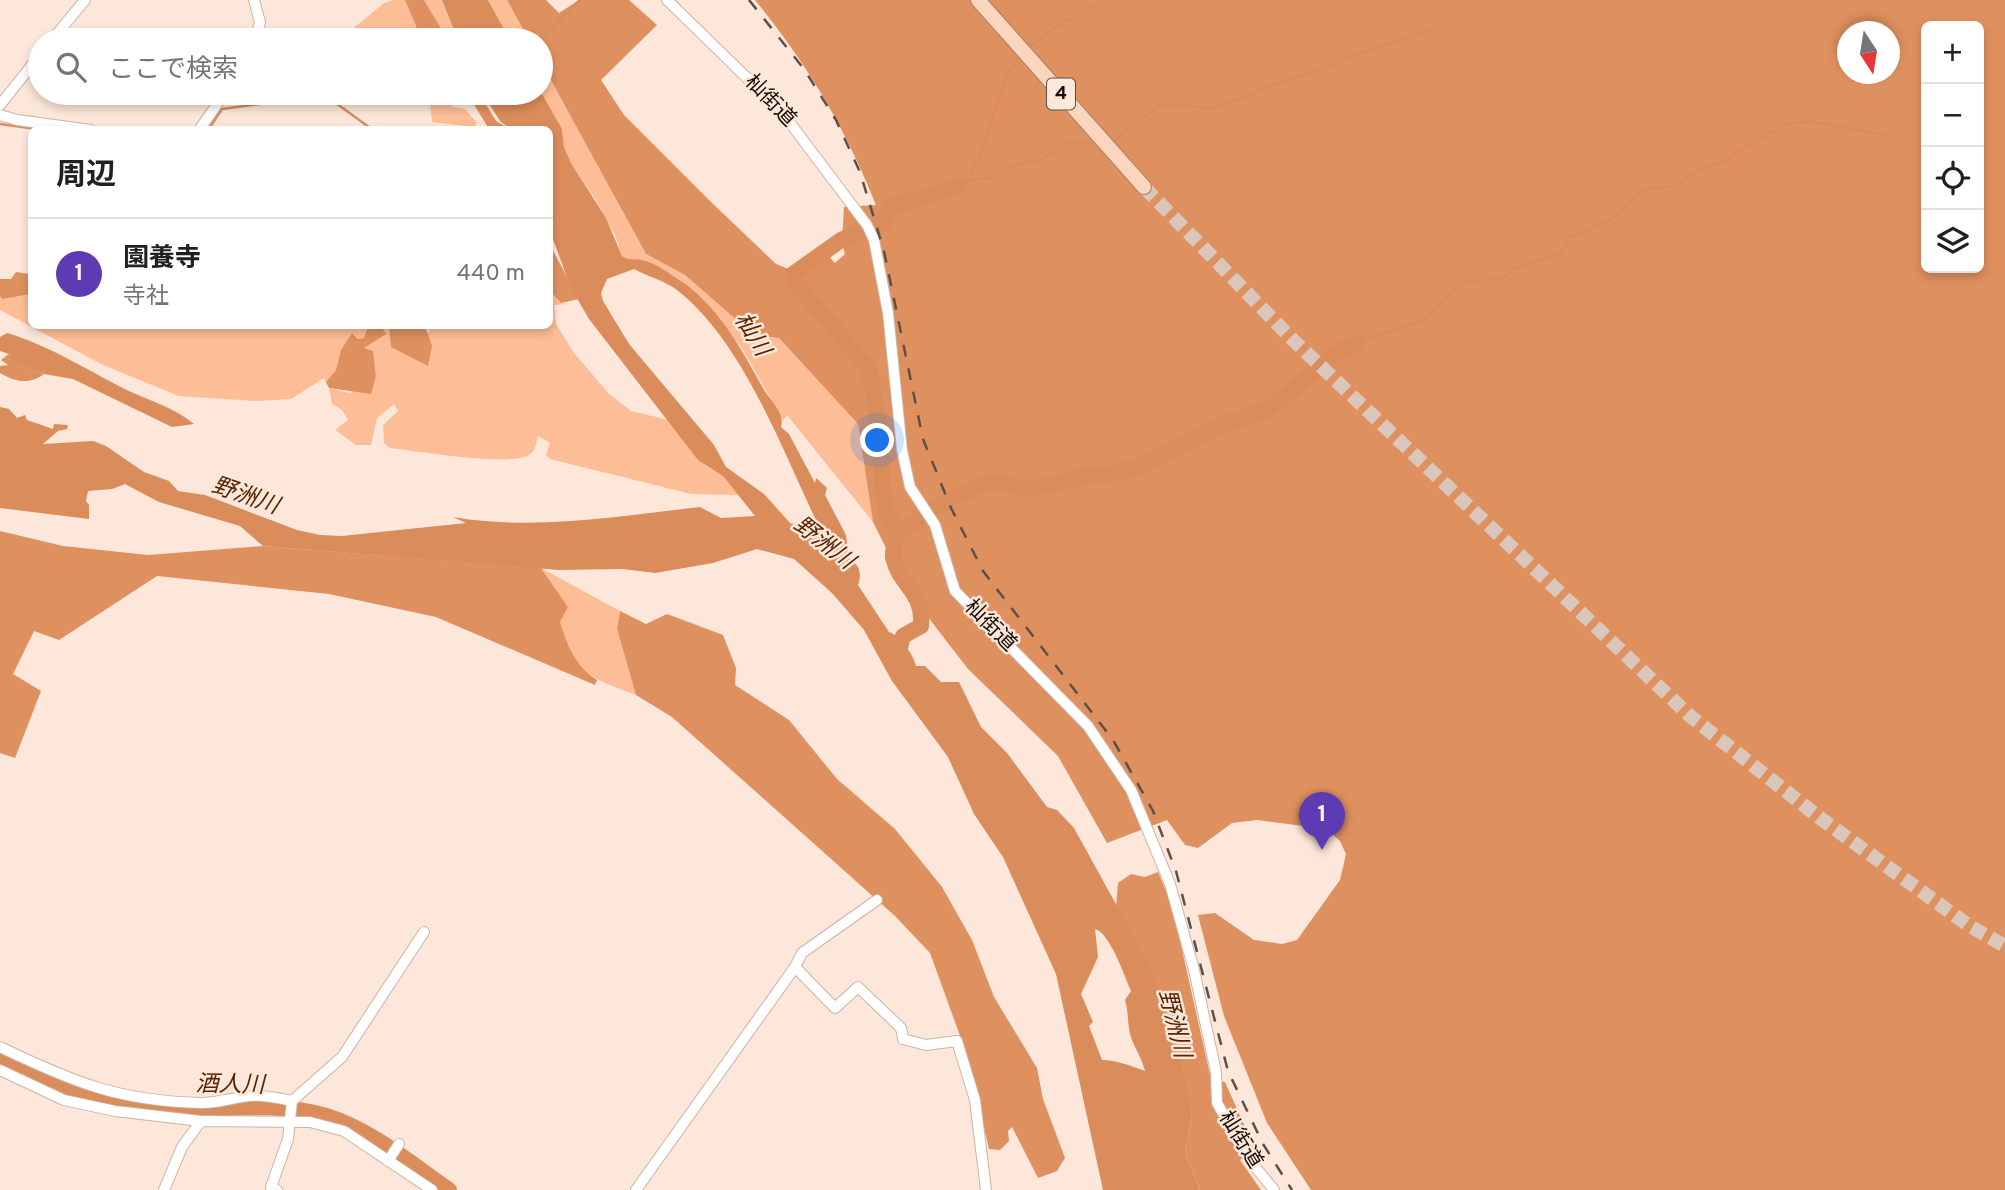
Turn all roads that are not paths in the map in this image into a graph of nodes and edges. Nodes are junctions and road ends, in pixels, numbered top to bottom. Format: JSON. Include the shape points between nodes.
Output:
{"nodes":[{"id":1,"x":85,"y":0,"type":"edge"},
{"id":2,"x":254,"y":0,"type":"edge"},
{"id":3,"x":667,"y":0,"type":"edge"},
{"id":4,"x":978,"y":0,"type":"edge"},
{"id":5,"x":62,"y":28,"type":"edge"},
{"id":6,"x":258,"y":28,"type":"edge"},
{"id":7,"x":28,"y":70,"type":"edge"},
{"id":8,"x":0,"y":105,"type":"edge"},
{"id":9,"x":217,"y":105,"type":"edge"},
{"id":10,"x":0,"y":115,"type":"edge"},
{"id":11,"x":59,"y":126,"type":"edge"},
{"id":12,"x":202,"y":126,"type":"edge"},
{"id":13,"x":1144,"y":187,"type":"tunnel mouth"},
{"id":14,"x":877,"y":900,"type":"dead end"},
{"id":15,"x":424,"y":932,"type":"dead end"},
{"id":16,"x":795,"y":967,"type":"junction"},
{"id":17,"x":0,"y":1046,"type":"edge"},
{"id":18,"x":0,"y":1070,"type":"edge"},
{"id":19,"x":71,"y":1081,"type":"junction"},
{"id":20,"x":64,"y":1100,"type":"junction"},
{"id":21,"x":292,"y":1101,"type":"junction"},
{"id":22,"x":201,"y":1121,"type":"junction"},
{"id":23,"x":289,"y":1123,"type":"junction"},
{"id":24,"x":399,"y":1144,"type":"dead end"},
{"id":25,"x":388,"y":1161,"type":"junction"},
{"id":26,"x":273,"y":1189,"type":"edge"},
{"id":27,"x":164,"y":1190,"type":"edge"},
{"id":28,"x":432,"y":1190,"type":"edge"},
{"id":29,"x":636,"y":1190,"type":"edge"},
{"id":30,"x":986,"y":1190,"type":"edge"},
{"id":31,"x":1274,"y":1190,"type":"edge"}],
"edges":[{"from":1,"to":5,"type":"street"},
{"from":2,"to":6,"type":"street"},
{"from":3,"to":31,"type":"street","name":"杣街道","via":[[781,111],[867,225],[888,313],[910,487],[935,525],[954,591],[1088,726],[1131,790],[1170,884],[1216,1072],[1217,1103],[1252,1163]]},
{"from":4,"to":13,"type":"main road","number":"4"},
{"from":7,"to":8,"type":"street"},
{"from":9,"to":12,"type":"street"},
{"from":10,"to":11,"type":"street"},
{"from":14,"to":16,"type":"street","via":[[802,953]]},
{"from":15,"to":21,"type":"street","via":[[342,1058]]},
{"from":16,"to":29,"type":"street"},
{"from":16,"to":30,"type":"street","via":[[835,1008],[858,987],[901,1028],[903,1039],[926,1045],[957,1041],[975,1100]]},
{"from":17,"to":19,"type":"street"},
{"from":18,"to":20,"type":"street"},
{"from":19,"to":20,"type":"street"},
{"from":19,"to":21,"type":"street","via":[[159,1102],[219,1103],[249,1096]]},
{"from":20,"to":22,"type":"street"},
{"from":21,"to":23,"type":"street"},
{"from":22,"to":23,"type":"street"},
{"from":22,"to":27,"type":"street","via":[[182,1147]]},
{"from":23,"to":25,"type":"street","via":[[310,1122],[344,1131]]},
{"from":23,"to":26,"type":"street"},
{"from":24,"to":25,"type":"street"},
{"from":25,"to":28,"type":"street"}]}
